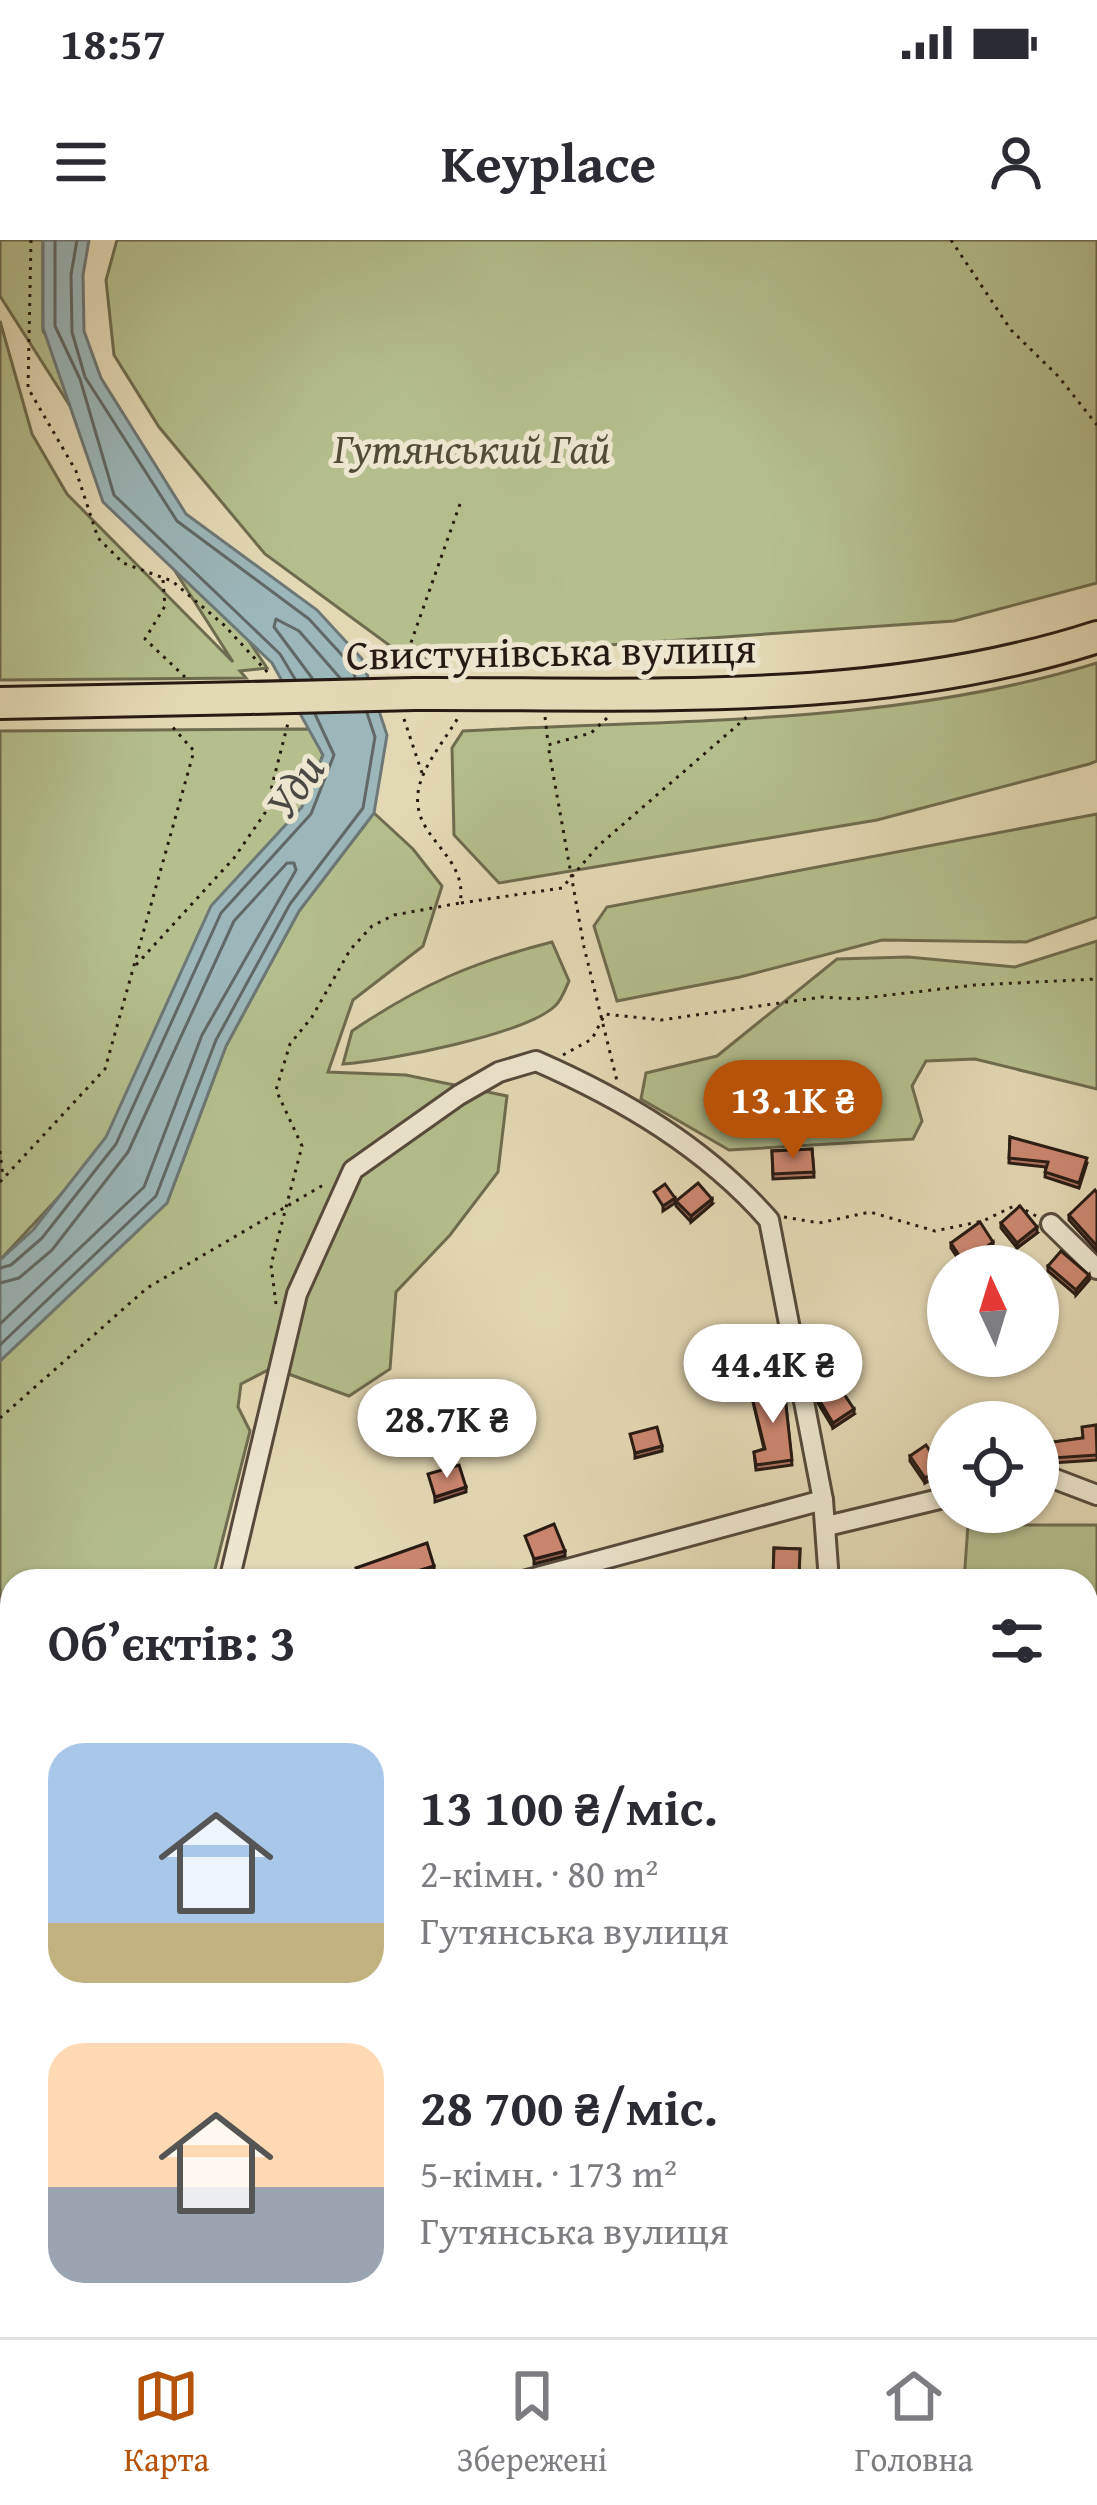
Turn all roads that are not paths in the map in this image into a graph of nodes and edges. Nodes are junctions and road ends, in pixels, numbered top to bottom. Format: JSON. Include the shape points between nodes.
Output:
{"nodes":[{"id":1,"x":1097,"y":638,"type":"edge"},
{"id":2,"x":0,"y":703,"type":"edge"},
{"id":3,"x":1051,"y":1224,"type":"road end"},
{"id":4,"x":1097,"y":1269,"type":"edge"},
{"id":5,"x":1059,"y":1481,"type":"edge"},
{"id":6,"x":1097,"y":1495,"type":"edge"},
{"id":7,"x":823,"y":1500,"type":"junction"},
{"id":8,"x":927,"y":1502,"type":"edge"},
{"id":9,"x":827,"y":1526,"type":"junction"},
{"id":10,"x":232,"y":1569,"type":"edge"},
{"id":11,"x":568,"y":1569,"type":"edge"},
{"id":12,"x":829,"y":1569,"type":"edge"}],
"edges":[{"from":1,"to":2,"type":"main road","name":"Свистунівська вулиця","bridge":true,"via":[[946,674],[787,690]]},
{"from":3,"to":4,"type":"street"},
{"from":5,"to":6,"type":"street"},
{"from":7,"to":9,"type":"street"},
{"from":7,"to":10,"type":"street","via":[[781,1261],[764,1214],[739,1185],[619,1097],[536,1061],[459,1095],[353,1169],[297,1294]]},
{"from":7,"to":11,"type":"street"},
{"from":8,"to":9,"type":"street"},
{"from":9,"to":12,"type":"street"}]}
